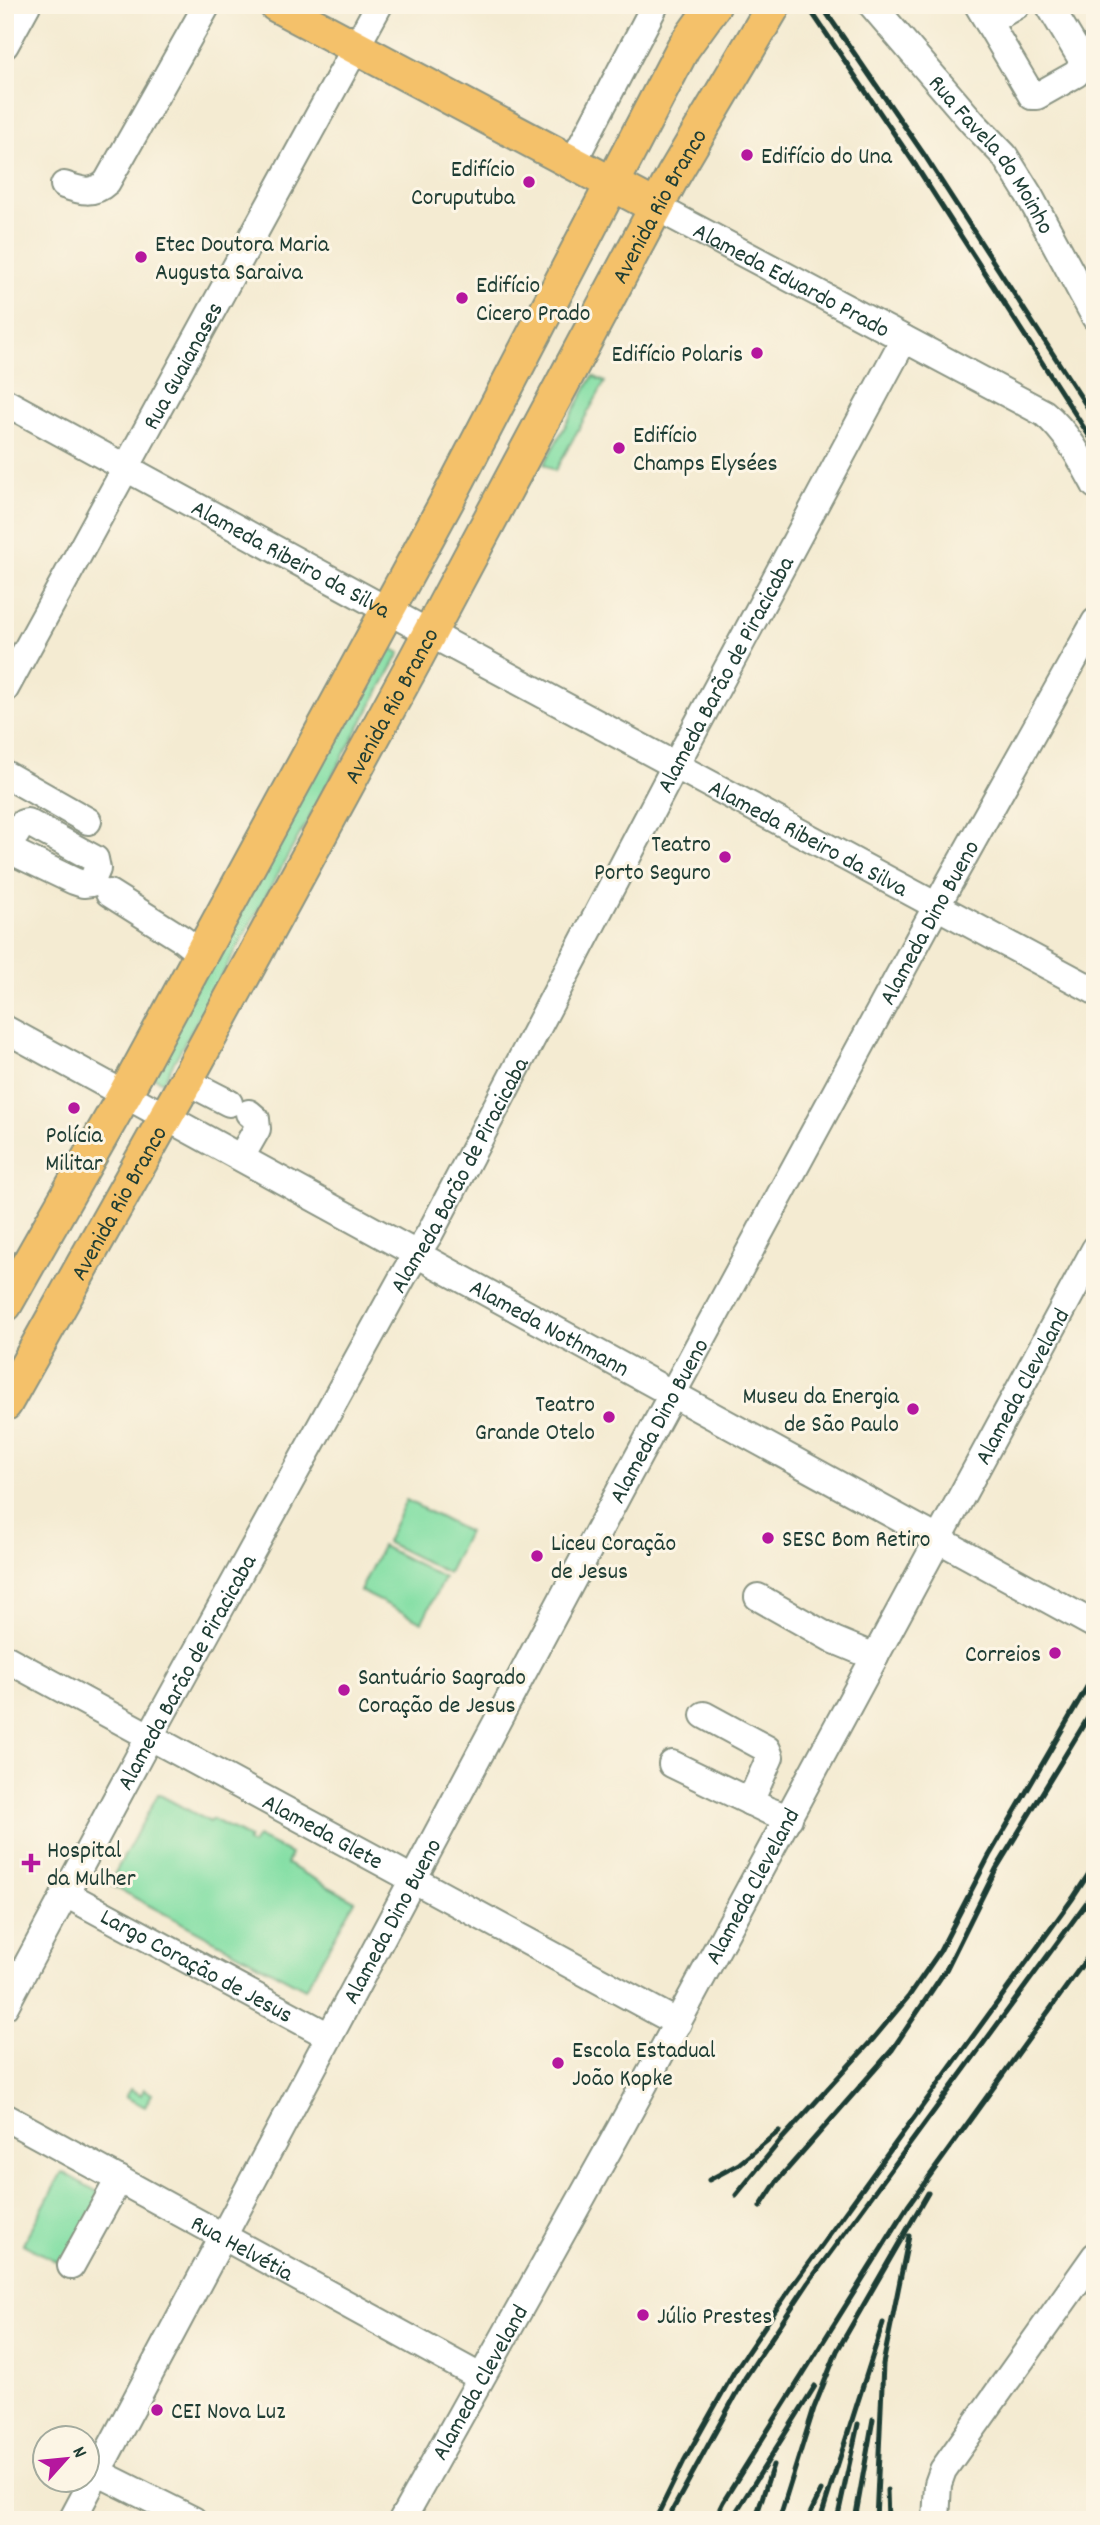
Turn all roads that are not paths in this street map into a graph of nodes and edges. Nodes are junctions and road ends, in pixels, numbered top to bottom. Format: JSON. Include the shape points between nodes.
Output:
{"nodes":[{"id":1,"x":27,"y":5,"type":"edge"},
{"id":2,"x":207,"y":5,"type":"edge"},
{"id":3,"x":276,"y":5,"type":"edge"},
{"id":4,"x":379,"y":5,"type":"edge"},
{"id":5,"x":655,"y":5,"type":"edge"},
{"id":6,"x":714,"y":5,"type":"edge"},
{"id":7,"x":774,"y":5,"type":"edge"},
{"id":8,"x":872,"y":5,"type":"edge"},
{"id":9,"x":1017,"y":5,"type":"edge"},
{"id":10,"x":1049,"y":5,"type":"edge"},
{"id":11,"x":983,"y":14,"type":"edge"},
{"id":12,"x":5,"y":45,"type":"edge"},
{"id":13,"x":356,"y":48,"type":"junction"},
{"id":14,"x":573,"y":162,"type":"junction"},
{"id":15,"x":614,"y":183,"type":"junction"},
{"id":16,"x":64,"y":185,"type":"dead end"},
{"id":17,"x":656,"y":206,"type":"junction"},
{"id":18,"x":1095,"y":317,"type":"edge"},
{"id":19,"x":904,"y":339,"type":"junction"},
{"id":20,"x":5,"y":402,"type":"edge"},
{"id":21,"x":127,"y":467,"type":"junction"},
{"id":22,"x":1095,"y":485,"type":"edge"},
{"id":23,"x":387,"y":610,"type":"junction"},
{"id":24,"x":1095,"y":622,"type":"edge"},
{"id":25,"x":429,"y":633,"type":"junction"},
{"id":26,"x":5,"y":690,"type":"edge"},
{"id":27,"x":675,"y":766,"type":"junction"},
{"id":28,"x":5,"y":774,"type":"edge"},
{"id":29,"x":88,"y":821,"type":"dead end"},
{"id":30,"x":108,"y":893,"type":"dead end"},
{"id":31,"x":937,"y":906,"type":"junction"},
{"id":32,"x":201,"y":954,"type":"junction"},
{"id":33,"x":1095,"y":991,"type":"edge"},
{"id":34,"x":5,"y":1029,"type":"edge"},
{"id":35,"x":186,"y":1080,"type":"junction"},
{"id":36,"x":125,"y":1094,"type":"junction"},
{"id":37,"x":166,"y":1116,"type":"junction"},
{"id":38,"x":242,"y":1157,"type":"junction"},
{"id":39,"x":1095,"y":1249,"type":"edge"},
{"id":40,"x":416,"y":1254,"type":"junction"},
{"id":41,"x":5,"y":1305,"type":"edge"},
{"id":42,"x":672,"y":1395,"type":"junction"},
{"id":43,"x":5,"y":1404,"type":"edge"},
{"id":44,"x":939,"y":1539,"type":"junction"},
{"id":45,"x":758,"y":1597,"type":"dead end"},
{"id":46,"x":1095,"y":1625,"type":"edge"},
{"id":47,"x":875,"y":1657,"type":"junction"},
{"id":48,"x":5,"y":1658,"type":"edge"},
{"id":49,"x":704,"y":1715,"type":"dead end"},
{"id":50,"x":150,"y":1736,"type":"junction"},
{"id":51,"x":672,"y":1764,"type":"dead end"},
{"id":52,"x":750,"y":1802,"type":"junction"},
{"id":53,"x":789,"y":1818,"type":"junction"},
{"id":54,"x":413,"y":1879,"type":"junction"},
{"id":55,"x":66,"y":1894,"type":"junction"},
{"id":56,"x":5,"y":2006,"type":"edge"},
{"id":57,"x":678,"y":2023,"type":"junction"},
{"id":58,"x":329,"y":2036,"type":"junction"},
{"id":59,"x":5,"y":2117,"type":"edge"},
{"id":60,"x":120,"y":2179,"type":"junction"},
{"id":61,"x":222,"y":2236,"type":"junction"},
{"id":62,"x":1095,"y":2256,"type":"edge"},
{"id":63,"x":71,"y":2266,"type":"dead end"},
{"id":64,"x":480,"y":2377,"type":"junction"},
{"id":65,"x":102,"y":2463,"type":"edge"},
{"id":66,"x":102,"y":2474,"type":"edge"},
{"id":67,"x":86,"y":2494,"type":"edge"},
{"id":68,"x":72,"y":2520,"type":"edge"},
{"id":69,"x":193,"y":2520,"type":"edge"},
{"id":70,"x":402,"y":2520,"type":"edge"},
{"id":71,"x":936,"y":2520,"type":"edge"}],
"edges":[{"from":1,"to":12,"type":"street"},
{"from":2,"to":16,"type":"street","via":[[107,182],[94,191]]},
{"from":3,"to":13,"type":"main road","name":"Alameda Eduardo Prado"},
{"from":4,"to":13,"type":"street","name":"Rua Guaianases"},
{"from":5,"to":14,"type":"street"},
{"from":6,"to":15,"type":"main road","name":"Avenida Rio Branco","via":[[683,48]]},
{"from":7,"to":17,"type":"main road","name":"Avenida Rio Branco"},
{"from":8,"to":18,"type":"street","name":"Rua Favela do Moinho","via":[[1004,155]]},
{"from":9,"to":11,"type":"street"},
{"from":10,"to":11,"type":"street","via":[[1081,58],[1081,67],[1037,96],[1029,93]]},
{"from":13,"to":14,"type":"main road","name":"Alameda Eduardo Prado"},
{"from":13,"to":21,"type":"street","name":"Rua Guaianases"},
{"from":14,"to":15,"type":"main road","name":"Alameda Eduardo Prado"},
{"from":15,"to":17,"type":"main road","name":"Alameda Eduardo Prado"},
{"from":15,"to":23,"type":"main road","name":"Avenida Rio Branco"},
{"from":17,"to":19,"type":"street","name":"Alameda Eduardo Prado"},
{"from":17,"to":25,"type":"main road","name":"Avenida Rio Branco"},
{"from":19,"to":22,"type":"street","name":"Alameda Eduardo Prado","via":[[1044,413],[1076,451]]},
{"from":19,"to":27,"type":"street","name":"Alameda Barão de Piracicaba"},
{"from":20,"to":21,"type":"street","name":"Alameda Ribeiro da Silva"},
{"from":21,"to":23,"type":"street","name":"Alameda Ribeiro da Silva"},
{"from":21,"to":26,"type":"street","name":"Rua Guaianases"},
{"from":23,"to":25,"type":"street","name":"Alameda Ribeiro da Silva"},
{"from":23,"to":32,"type":"main road","name":"Avenida Rio Branco"},
{"from":24,"to":31,"type":"street","name":"Alameda Dino Bueno"},
{"from":25,"to":27,"type":"street","name":"Alameda Ribeiro da Silva"},
{"from":25,"to":35,"type":"main road","name":"Avenida Rio Branco"},
{"from":27,"to":31,"type":"street","name":"Alameda Ribeiro da Silva"},
{"from":27,"to":40,"type":"street","name":"Alameda Barão de Piracicaba"},
{"from":28,"to":29,"type":"street"},
{"from":30,"to":32,"type":"street"},
{"from":31,"to":33,"type":"street","name":"Alameda Ribeiro da Silva"},
{"from":31,"to":42,"type":"street","name":"Alameda Dino Bueno"},
{"from":32,"to":36,"type":"main road","name":"Avenida Rio Branco"},
{"from":34,"to":36,"type":"street","name":"Alameda Nothmann"},
{"from":35,"to":37,"type":"main road","name":"Avenida Rio Branco"},
{"from":35,"to":38,"type":"street","via":[[256,1119],[257,1129]]},
{"from":36,"to":37,"type":"street","name":"Alameda Nothmann"},
{"from":36,"to":41,"type":"main road","name":"Avenida Rio Branco"},
{"from":37,"to":38,"type":"street","name":"Alameda Nothmann"},
{"from":37,"to":43,"type":"main road","name":"Avenida Rio Branco"},
{"from":38,"to":40,"type":"street","name":"Alameda Nothmann"},
{"from":39,"to":44,"type":"street","name":"Alameda Cleveland"},
{"from":40,"to":42,"type":"street","name":"Alameda Nothmann"},
{"from":40,"to":50,"type":"street","name":"Alameda Barão de Piracicaba"},
{"from":42,"to":44,"type":"street","name":"Alameda Nothmann"},
{"from":42,"to":54,"type":"street","name":"Alameda Dino Bueno"},
{"from":44,"to":46,"type":"street","name":"Alameda Nothmann"},
{"from":44,"to":47,"type":"street","name":"Alameda Cleveland"},
{"from":45,"to":47,"type":"street","via":[[834,1640]]},
{"from":47,"to":53,"type":"street","name":"Alameda Cleveland"},
{"from":48,"to":50,"type":"street","name":"Alameda Glete"},
{"from":49,"to":52,"type":"street","via":[[767,1749],[770,1757]]},
{"from":50,"to":54,"type":"street","name":"Alameda Glete"},
{"from":50,"to":55,"type":"street","name":"Alameda Barão de Piracicaba"},
{"from":51,"to":52,"type":"street"},
{"from":52,"to":53,"type":"street"},
{"from":53,"to":57,"type":"street","name":"Alameda Cleveland"},
{"from":54,"to":57,"type":"street","name":"Alameda Glete"},
{"from":54,"to":58,"type":"street","name":"Alameda Dino Bueno"},
{"from":55,"to":56,"type":"street","name":"Alameda Barão de Piracicaba"},
{"from":55,"to":58,"type":"street","name":"Largo Coração de Jesus"},
{"from":57,"to":64,"type":"street","name":"Alameda Cleveland"},
{"from":58,"to":61,"type":"street","name":"Alameda Dino Bueno"},
{"from":59,"to":60,"type":"street","name":"Rua Helvétia"},
{"from":60,"to":61,"type":"street","name":"Rua Helvétia"},
{"from":60,"to":63,"type":"street"},
{"from":61,"to":64,"type":"street","name":"Rua Helvétia"},
{"from":61,"to":65,"type":"street","name":"Alameda Dino Bueno"},
{"from":62,"to":71,"type":"street","via":[[943,2470]]},
{"from":64,"to":70,"type":"street","name":"Alameda Cleveland"},
{"from":66,"to":69,"type":"street"},
{"from":67,"to":68,"type":"street","name":"Alameda Dino Bueno"}]}
